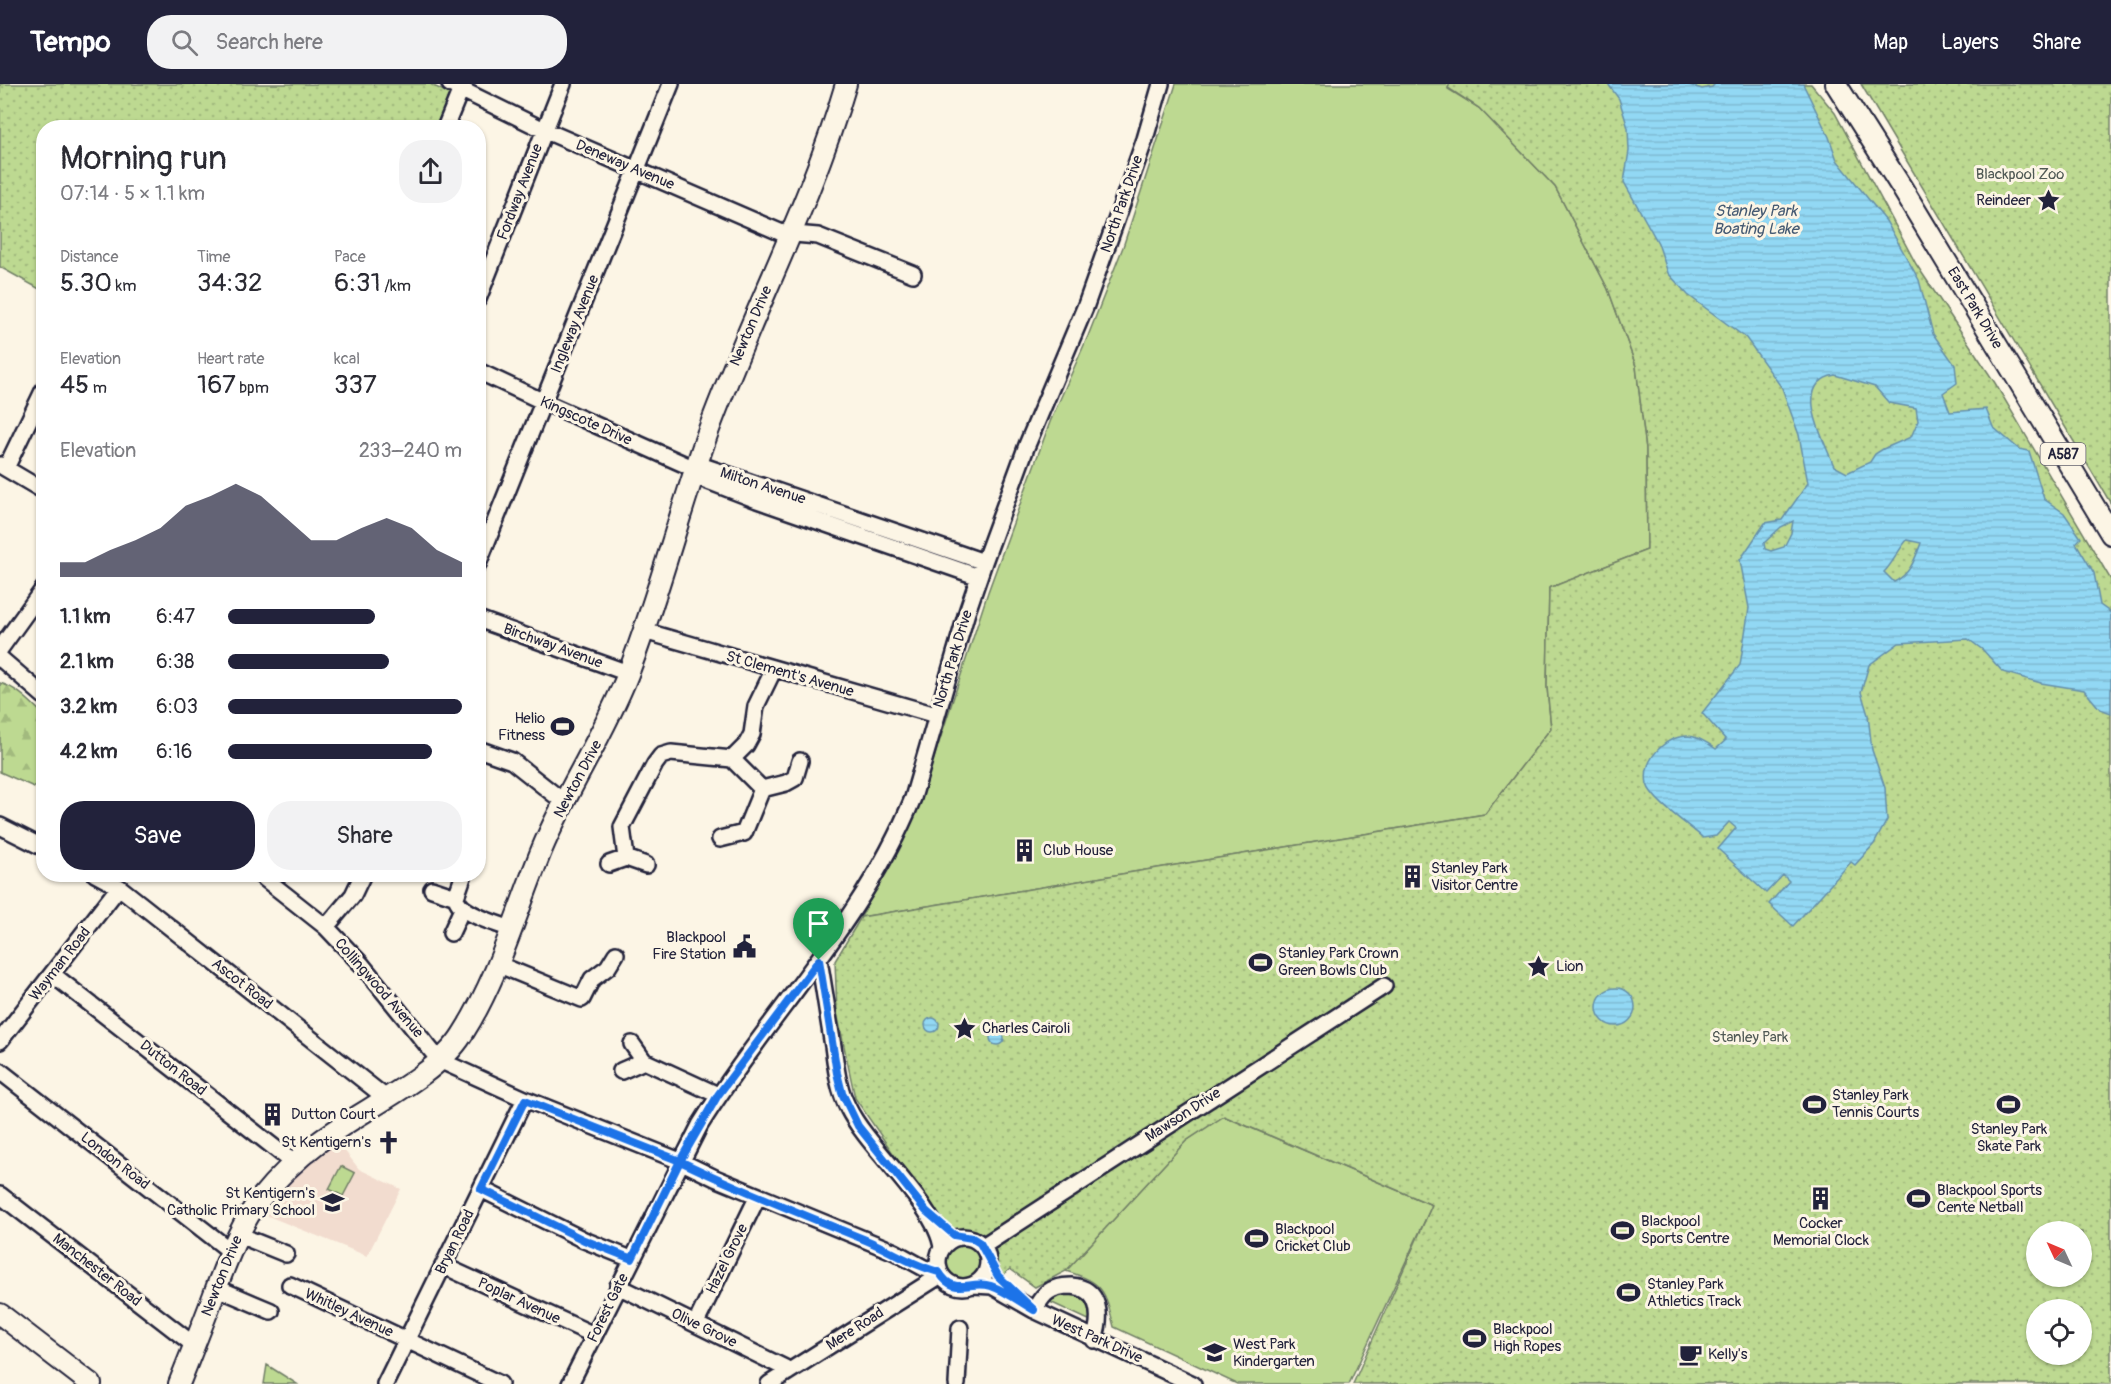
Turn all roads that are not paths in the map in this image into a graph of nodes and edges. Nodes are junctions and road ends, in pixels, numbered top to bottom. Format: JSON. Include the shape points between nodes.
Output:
{"nodes":[{"id":1,"x":563,"y":84,"type":"edge"},
{"id":2,"x":671,"y":84,"type":"edge"},
{"id":3,"x":846,"y":84,"type":"edge"},
{"id":4,"x":1161,"y":84,"type":"edge"},
{"id":5,"x":458,"y":86,"type":"edge"},
{"id":6,"x":1838,"y":86,"type":"edge"},
{"id":7,"x":447,"y":120,"type":"edge"},
{"id":8,"x":544,"y":130,"type":"junction"},
{"id":9,"x":638,"y":170,"type":"junction"},
{"id":10,"x":791,"y":234,"type":"junction"},
{"id":11,"x":913,"y":274,"type":"dead end"},
{"id":12,"x":486,"y":279,"type":"edge"},
{"id":13,"x":486,"y":375,"type":"edge"},
{"id":14,"x":544,"y":402,"type":"junction"},
{"id":15,"x":36,"y":403,"type":"edge"},
{"id":16,"x":3,"y":466,"type":"edge"},
{"id":17,"x":695,"y":469,"type":"junction"},
{"id":18,"x":36,"y":486,"type":"edge"},
{"id":19,"x":2111,"y":534,"type":"edge"},
{"id":20,"x":486,"y":544,"type":"edge"},
{"id":21,"x":984,"y":562,"type":"junction"},
{"id":22,"x":979,"y":577,"type":"junction"},
{"id":23,"x":36,"y":599,"type":"edge"},
{"id":24,"x":486,"y":622,"type":"edge"},
{"id":25,"x":644,"y":631,"type":"junction"},
{"id":26,"x":0,"y":650,"type":"edge"},
{"id":27,"x":0,"y":658,"type":"edge"},
{"id":28,"x":774,"y":669,"type":"junction"},
{"id":29,"x":628,"y":673,"type":"junction"},
{"id":30,"x":36,"y":689,"type":"edge"},
{"id":31,"x":936,"y":715,"type":"junction"},
{"id":32,"x":486,"y":752,"type":"edge"},
{"id":33,"x":732,"y":759,"type":"junction"},
{"id":34,"x":800,"y":761,"type":"dead end"},
{"id":35,"x":762,"y":789,"type":"junction"},
{"id":36,"x":565,"y":802,"type":"junction"},
{"id":37,"x":0,"y":826,"type":"edge"},
{"id":38,"x":720,"y":839,"type":"dead end"},
{"id":39,"x":36,"y":844,"type":"edge"},
{"id":40,"x":626,"y":858,"type":"junction"},
{"id":41,"x":609,"y":864,"type":"dead end"},
{"id":42,"x":646,"y":865,"type":"dead end"},
{"id":43,"x":110,"y":882,"type":"edge"},
{"id":44,"x":270,"y":882,"type":"edge"},
{"id":45,"x":359,"y":882,"type":"edge"},
{"id":46,"x":463,"y":882,"type":"edge"},
{"id":47,"x":120,"y":887,"type":"junction"},
{"id":48,"x":432,"y":889,"type":"dead end"},
{"id":49,"x":459,"y":903,"type":"junction"},
{"id":50,"x":326,"y":927,"type":"junction"},
{"id":51,"x":511,"y":929,"type":"junction"},
{"id":52,"x":451,"y":933,"type":"dead end"},
{"id":53,"x":616,"y":954,"type":"dead end"},
{"id":54,"x":819,"y":960,"type":"junction"},
{"id":55,"x":497,"y":964,"type":"junction"},
{"id":56,"x":52,"y":974,"type":"junction"},
{"id":57,"x":1384,"y":986,"type":"dead end"},
{"id":58,"x":0,"y":1041,"type":"edge"},
{"id":59,"x":632,"y":1044,"type":"dead end"},
{"id":60,"x":439,"y":1060,"type":"junction"},
{"id":61,"x":644,"y":1061,"type":"junction"},
{"id":62,"x":0,"y":1071,"type":"edge"},
{"id":63,"x":621,"y":1071,"type":"dead end"},
{"id":64,"x":718,"y":1095,"type":"junction"},
{"id":65,"x":386,"y":1098,"type":"junction"},
{"id":66,"x":525,"y":1100,"type":"junction"},
{"id":67,"x":680,"y":1161,"type":"junction"},
{"id":68,"x":294,"y":1163,"type":"junction"},
{"id":69,"x":481,"y":1189,"type":"junction"},
{"id":70,"x":0,"y":1195,"type":"edge"},
{"id":71,"x":758,"y":1196,"type":"junction"},
{"id":72,"x":926,"y":1211,"type":"junction"},
{"id":73,"x":958,"y":1237,"type":"junction"},
{"id":74,"x":235,"y":1241,"type":"junction"},
{"id":75,"x":940,"y":1250,"type":"junction"},
{"id":76,"x":895,"y":1252,"type":"junction"},
{"id":77,"x":986,"y":1253,"type":"junction"},
{"id":78,"x":286,"y":1254,"type":"dead end"},
{"id":79,"x":632,"y":1259,"type":"junction"},
{"id":80,"x":444,"y":1266,"type":"junction"},
{"id":81,"x":940,"y":1273,"type":"junction"},
{"id":82,"x":290,"y":1285,"type":"dead end"},
{"id":83,"x":973,"y":1285,"type":"junction"},
{"id":84,"x":618,"y":1287,"type":"junction"},
{"id":85,"x":217,"y":1288,"type":"junction"},
{"id":86,"x":1034,"y":1310,"type":"junction"},
{"id":87,"x":271,"y":1311,"type":"dead end"},
{"id":88,"x":0,"y":1314,"type":"edge"},
{"id":89,"x":696,"y":1323,"type":"junction"},
{"id":90,"x":960,"y":1328,"type":"dead end"},
{"id":91,"x":594,"y":1335,"type":"junction"},
{"id":92,"x":1094,"y":1340,"type":"junction"},
{"id":93,"x":408,"y":1341,"type":"junction"},
{"id":94,"x":194,"y":1345,"type":"junction"},
{"id":95,"x":788,"y":1372,"type":"junction"},
{"id":96,"x":91,"y":1384,"type":"edge"},
{"id":97,"x":179,"y":1384,"type":"edge"},
{"id":98,"x":385,"y":1384,"type":"edge"},
{"id":99,"x":500,"y":1384,"type":"edge"},
{"id":100,"x":570,"y":1384,"type":"edge"},
{"id":101,"x":769,"y":1384,"type":"edge"},
{"id":102,"x":957,"y":1384,"type":"edge"},
{"id":103,"x":1193,"y":1384,"type":"edge"}],
"edges":[{"from":1,"to":8,"type":"street","name":"Fordway Avenue"},
{"from":2,"to":9,"type":"street","name":"Ingleway Avenue"},
{"from":3,"to":10,"type":"main road","name":"Newton Drive","via":[[828,146]]},
{"from":4,"to":21,"type":"street","name":"North Park Drive","via":[[1086,305]]},
{"from":5,"to":7,"type":"street"},
{"from":5,"to":8,"type":"street","name":"Deneway Avenue"},
{"from":6,"to":19,"type":"main road","name":"East Park Drive","number":"A587"},
{"from":8,"to":9,"type":"street","name":"Deneway Avenue"},
{"from":8,"to":12,"type":"street","name":"Fordway Avenue"},
{"from":9,"to":10,"type":"street","name":"Deneway Avenue"},
{"from":9,"to":14,"type":"street","name":"Ingleway Avenue"},
{"from":10,"to":11,"type":"street","name":"Deneway Avenue","via":[[818,236]]},
{"from":10,"to":17,"type":"main road","name":"Newton Drive","via":[[726,385]]},
{"from":13,"to":14,"type":"street","name":"Kingscote Drive"},
{"from":14,"to":17,"type":"street","name":"Kingscote Drive"},
{"from":14,"to":20,"type":"street","name":"Ingleway Avenue"},
{"from":15,"to":16,"type":"street"},
{"from":16,"to":18,"type":"street"},
{"from":17,"to":21,"type":"street","name":"Milton Avenue","via":[[703,466]]},
{"from":17,"to":22,"type":"street","name":"Milton Avenue","via":[[700,478],[757,500]]},
{"from":17,"to":25,"type":"main road","name":"Newton Drive"},
{"from":21,"to":22,"type":"street","name":"North Park Drive"},
{"from":22,"to":31,"type":"street","name":"North Park Drive"},
{"from":23,"to":26,"type":"street"},
{"from":24,"to":29,"type":"street","name":"Birchway Avenue"},
{"from":25,"to":28,"type":"street","name":"St Clement's Avenue"},
{"from":25,"to":29,"type":"main road","name":"Newton Drive"},
{"from":27,"to":30,"type":"street"},
{"from":28,"to":31,"type":"street","name":"St Clement's Avenue"},
{"from":28,"to":33,"type":"street","via":[[756,706],[752,734]]},
{"from":29,"to":36,"type":"main road","name":"Newton Drive","via":[[611,715]]},
{"from":31,"to":54,"type":"street","name":"North Park Drive","via":[[901,827]]},
{"from":32,"to":36,"type":"street","via":[[512,761]]},
{"from":33,"to":35,"type":"street"},
{"from":33,"to":40,"type":"street","via":[[681,752],[661,756],[622,827]]},
{"from":34,"to":35,"type":"street","via":[[795,778]]},
{"from":35,"to":38,"type":"street","via":[[749,835]]},
{"from":36,"to":51,"type":"main road","name":"Newton Drive"},
{"from":37,"to":39,"type":"street"},
{"from":40,"to":41,"type":"street"},
{"from":40,"to":42,"type":"street"},
{"from":43,"to":47,"type":"street","name":"Ascot Road"},
{"from":44,"to":50,"type":"street","name":"Collingwood Avenue"},
{"from":45,"to":50,"type":"street"},
{"from":46,"to":49,"type":"street"},
{"from":47,"to":56,"type":"street","name":"Wayman Road"},
{"from":47,"to":65,"type":"street","name":"Ascot Road"},
{"from":48,"to":49,"type":"street"},
{"from":49,"to":51,"type":"street"},
{"from":49,"to":52,"type":"street"},
{"from":50,"to":60,"type":"street","name":"Collingwood Avenue","via":[[363,965]]},
{"from":51,"to":55,"type":"main road","name":"Newton Drive"},
{"from":53,"to":55,"type":"street","via":[[608,968],[592,979],[582,999]]},
{"from":54,"to":64,"type":"street","name":"Forest Gate"},
{"from":54,"to":72,"type":"street","via":[[844,1100],[858,1126]]},
{"from":55,"to":60,"type":"main road","name":"Newton Drive","via":[[460,1039]]},
{"from":56,"to":58,"type":"street","name":"Wayman Road"},
{"from":56,"to":68,"type":"street","name":"Dutton Road"},
{"from":57,"to":77,"type":"street","name":"Mawson Drive"},
{"from":59,"to":61,"type":"street"},
{"from":60,"to":65,"type":"main road","name":"Newton Drive"},
{"from":60,"to":66,"type":"street"},
{"from":61,"to":63,"type":"street"},
{"from":61,"to":64,"type":"street"},
{"from":62,"to":74,"type":"street","name":"London Road","via":[[224,1246]]},
{"from":64,"to":67,"type":"street","name":"Forest Gate"},
{"from":65,"to":68,"type":"main road","name":"Newton Drive","via":[[321,1140]]},
{"from":66,"to":67,"type":"street"},
{"from":66,"to":69,"type":"street","name":"Bryan Road"},
{"from":67,"to":71,"type":"street"},
{"from":67,"to":79,"type":"street","name":"Forest Gate"},
{"from":68,"to":74,"type":"main road","name":"Newton Drive","via":[[259,1201]]},
{"from":69,"to":79,"type":"street"},
{"from":69,"to":80,"type":"street","name":"Bryan Road"},
{"from":70,"to":94,"type":"street","name":"Manchester Road"},
{"from":71,"to":76,"type":"street"},
{"from":71,"to":89,"type":"street","name":"Hazel Grove"},
{"from":72,"to":73,"type":"street"},
{"from":72,"to":75,"type":"street","via":[[939,1234]]},
{"from":73,"to":75,"type":"street"},
{"from":73,"to":77,"type":"street","via":[[972,1238]]},
{"from":74,"to":78,"type":"street","name":"London Road"},
{"from":74,"to":85,"type":"main road","name":"Newton Drive"},
{"from":75,"to":76,"type":"street","via":[[922,1257]]},
{"from":75,"to":81,"type":"street"},
{"from":76,"to":81,"type":"street"},
{"from":77,"to":83,"type":"street","via":[[984,1275]]},
{"from":77,"to":86,"type":"street","name":"West Park Drive","via":[[1001,1280]]},
{"from":79,"to":84,"type":"street","name":"Forest Gate"},
{"from":80,"to":91,"type":"street","name":"Poplar Avenue"},
{"from":80,"to":93,"type":"street","name":"Bryan Road"},
{"from":81,"to":83,"type":"street","via":[[958,1287]]},
{"from":81,"to":95,"type":"street","name":"Mere Road"},
{"from":82,"to":93,"type":"street","name":"Whitley Avenue"},
{"from":83,"to":86,"type":"street","name":"West Park Drive","via":[[992,1286]]},
{"from":84,"to":89,"type":"street","name":"Olive Grove"},
{"from":84,"to":91,"type":"street","name":"Forest Gate"},
{"from":85,"to":87,"type":"street"},
{"from":85,"to":94,"type":"main road","name":"Newton Drive"},
{"from":86,"to":92,"type":"street","name":"West Park Drive"},
{"from":86,"to":92,"type":"street","via":[[1058,1287],[1083,1288],[1095,1299],[1099,1311]]},
{"from":88,"to":96,"type":"main road"},
{"from":89,"to":95,"type":"street","name":"Olive Grove"},
{"from":90,"to":102,"type":"street"},
{"from":91,"to":100,"type":"street","name":"Forest Gate"},
{"from":92,"to":103,"type":"street","name":"West Park Drive"},
{"from":93,"to":98,"type":"street","name":"Bryan Road"},
{"from":93,"to":99,"type":"street","name":"Whitley Avenue"},
{"from":94,"to":97,"type":"main road","name":"Newton Drive"},
{"from":95,"to":101,"type":"street","name":"Mere Road"}]}
